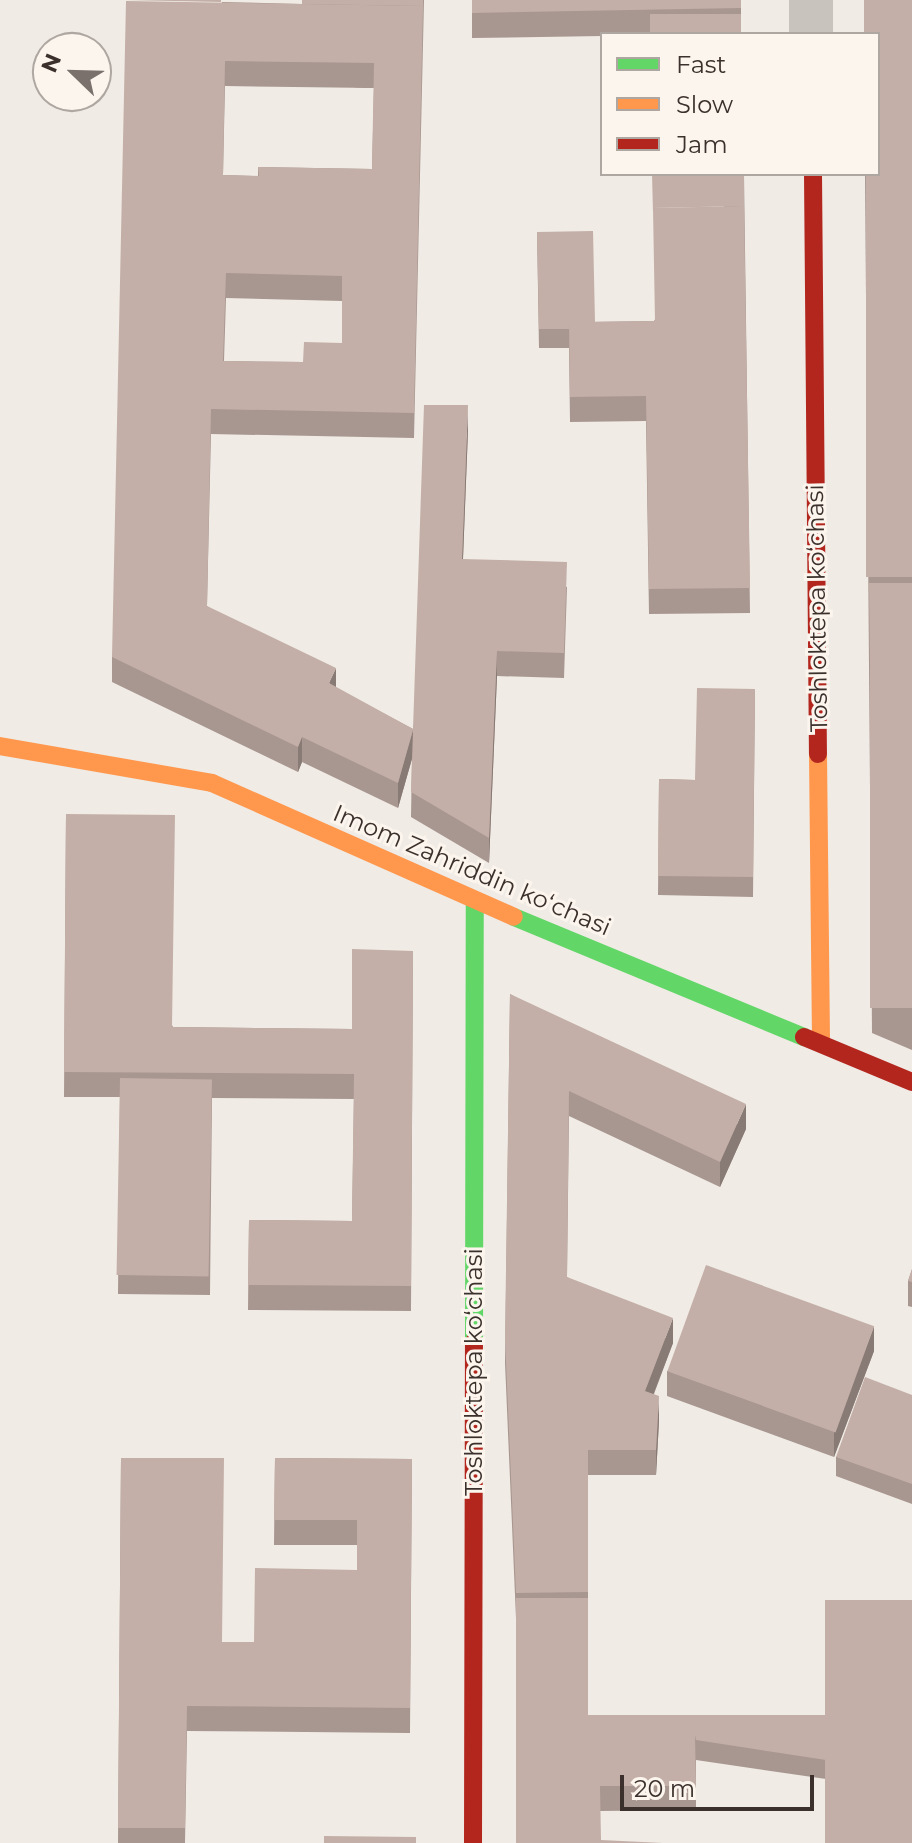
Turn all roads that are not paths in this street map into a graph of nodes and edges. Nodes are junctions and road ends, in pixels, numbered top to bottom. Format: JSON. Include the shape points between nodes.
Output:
{"nodes":[{"id":1,"x":811,"y":0,"type":"edge"},
{"id":2,"x":811,"y":32,"type":"edge"},
{"id":3,"x":813,"y":176,"type":"edge"},
{"id":4,"x":0,"y":746,"type":"edge"},
{"id":5,"x":475,"y":901,"type":"junction"},
{"id":6,"x":821,"y":1043,"type":"junction"},
{"id":7,"x":912,"y":1082,"type":"edge"},
{"id":8,"x":473,"y":1843,"type":"edge"}],
"edges":[{"from":1,"to":2,"type":"street"},
{"from":3,"to":6,"type":"street","name":"Toshloktepa koʻchasi"},
{"from":4,"to":5,"type":"street","name":"Imom Zahriddin koʻchasi","via":[[212,783]]},
{"from":5,"to":6,"type":"street","name":"Imom Zahriddin koʻchasi"},
{"from":5,"to":8,"type":"street","name":"Toshloktepa koʻchasi"},
{"from":6,"to":7,"type":"street","name":"Imom Zahriddin koʻchasi"}]}
